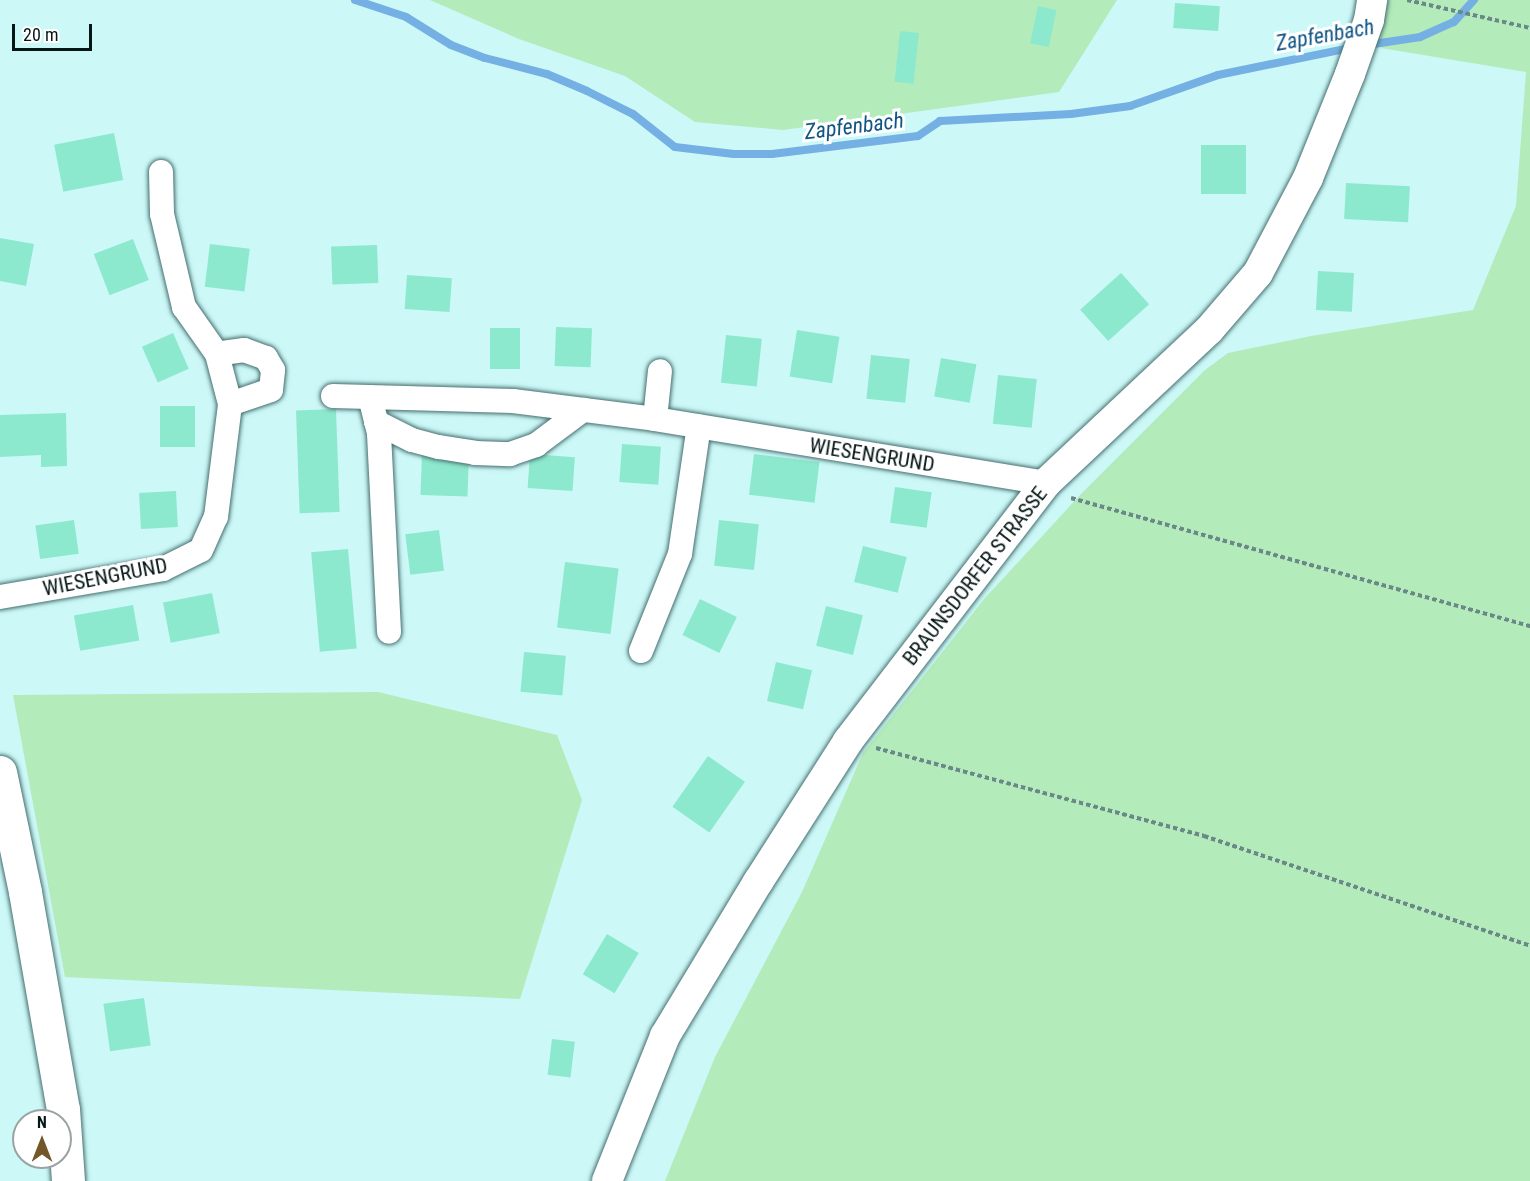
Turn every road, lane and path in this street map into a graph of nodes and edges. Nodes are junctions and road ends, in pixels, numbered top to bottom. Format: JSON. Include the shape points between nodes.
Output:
{"nodes":[{"id":1,"x":1409,"y":0,"type":"edge"},
{"id":2,"x":1371,"y":10,"type":"edge"},
{"id":3,"x":1530,"y":28,"type":"edge"},
{"id":4,"x":161,"y":172,"type":"dead end"},
{"id":5,"x":217,"y":354,"type":"junction"},
{"id":6,"x":660,"y":371,"type":"dead end"},
{"id":7,"x":333,"y":396,"type":"dead end"},
{"id":8,"x":370,"y":398,"type":"junction"},
{"id":9,"x":230,"y":404,"type":"junction"},
{"id":10,"x":583,"y":410,"type":"junction"},
{"id":11,"x":655,"y":419,"type":"junction"},
{"id":12,"x":376,"y":422,"type":"junction"},
{"id":13,"x":699,"y":426,"type":"junction"},
{"id":14,"x":1046,"y":483,"type":"junction"},
{"id":15,"x":0,"y":597,"type":"edge"},
{"id":16,"x":1530,"y":626,"type":"edge"},
{"id":17,"x":389,"y":632,"type":"dead end"},
{"id":18,"x":641,"y":651,"type":"dead end"},
{"id":19,"x":848,"y":741,"type":"junction"},
{"id":20,"x":0,"y":772,"type":"edge"},
{"id":21,"x":1530,"y":946,"type":"edge"},
{"id":22,"x":68,"y":1181,"type":"edge"},
{"id":23,"x":607,"y":1181,"type":"edge"}],
"edges":[{"from":1,"to":3,"type":"path"},
{"from":2,"to":14,"type":"street","name":"BRAUNSDORFER STRASSE","via":[[1308,178],[1258,273],[1209,330]]},
{"from":4,"to":5,"type":"street","name":"WIESENGRUND","via":[[162,214],[184,307]]},
{"from":5,"to":9,"type":"street","name":"WIESENGRUND"},
{"from":5,"to":9,"type":"street","via":[[244,350],[266,357],[273,370],[271,390]]},
{"from":6,"to":11,"type":"street"},
{"from":7,"to":8,"type":"street","name":"WIESENGRUND"},
{"from":8,"to":10,"type":"street","name":"WIESENGRUND","via":[[513,401]]},
{"from":8,"to":12,"type":"street"},
{"from":9,"to":15,"type":"street","name":"WIESENGRUND","via":[[216,517],[201,550],[163,569]]},
{"from":10,"to":11,"type":"street","name":"WIESENGRUND"},
{"from":10,"to":12,"type":"street","via":[[537,445],[510,454],[439,447],[412,440]]},
{"from":11,"to":13,"type":"street","name":"WIESENGRUND"},
{"from":12,"to":17,"type":"street"},
{"from":13,"to":14,"type":"street","name":"WIESENGRUND"},
{"from":13,"to":18,"type":"street","via":[[680,554]]},
{"from":14,"to":16,"type":"path","via":[[1069,497]]},
{"from":14,"to":19,"type":"street","name":"BRAUNSDORFER STRASSE"},
{"from":19,"to":21,"type":"path","via":[[1204,836]]},
{"from":19,"to":23,"type":"street","name":"BRAUNSDORFER STRASSE","via":[[665,1036]]},
{"from":20,"to":22,"type":"main road","via":[[63,1109]]}]}
